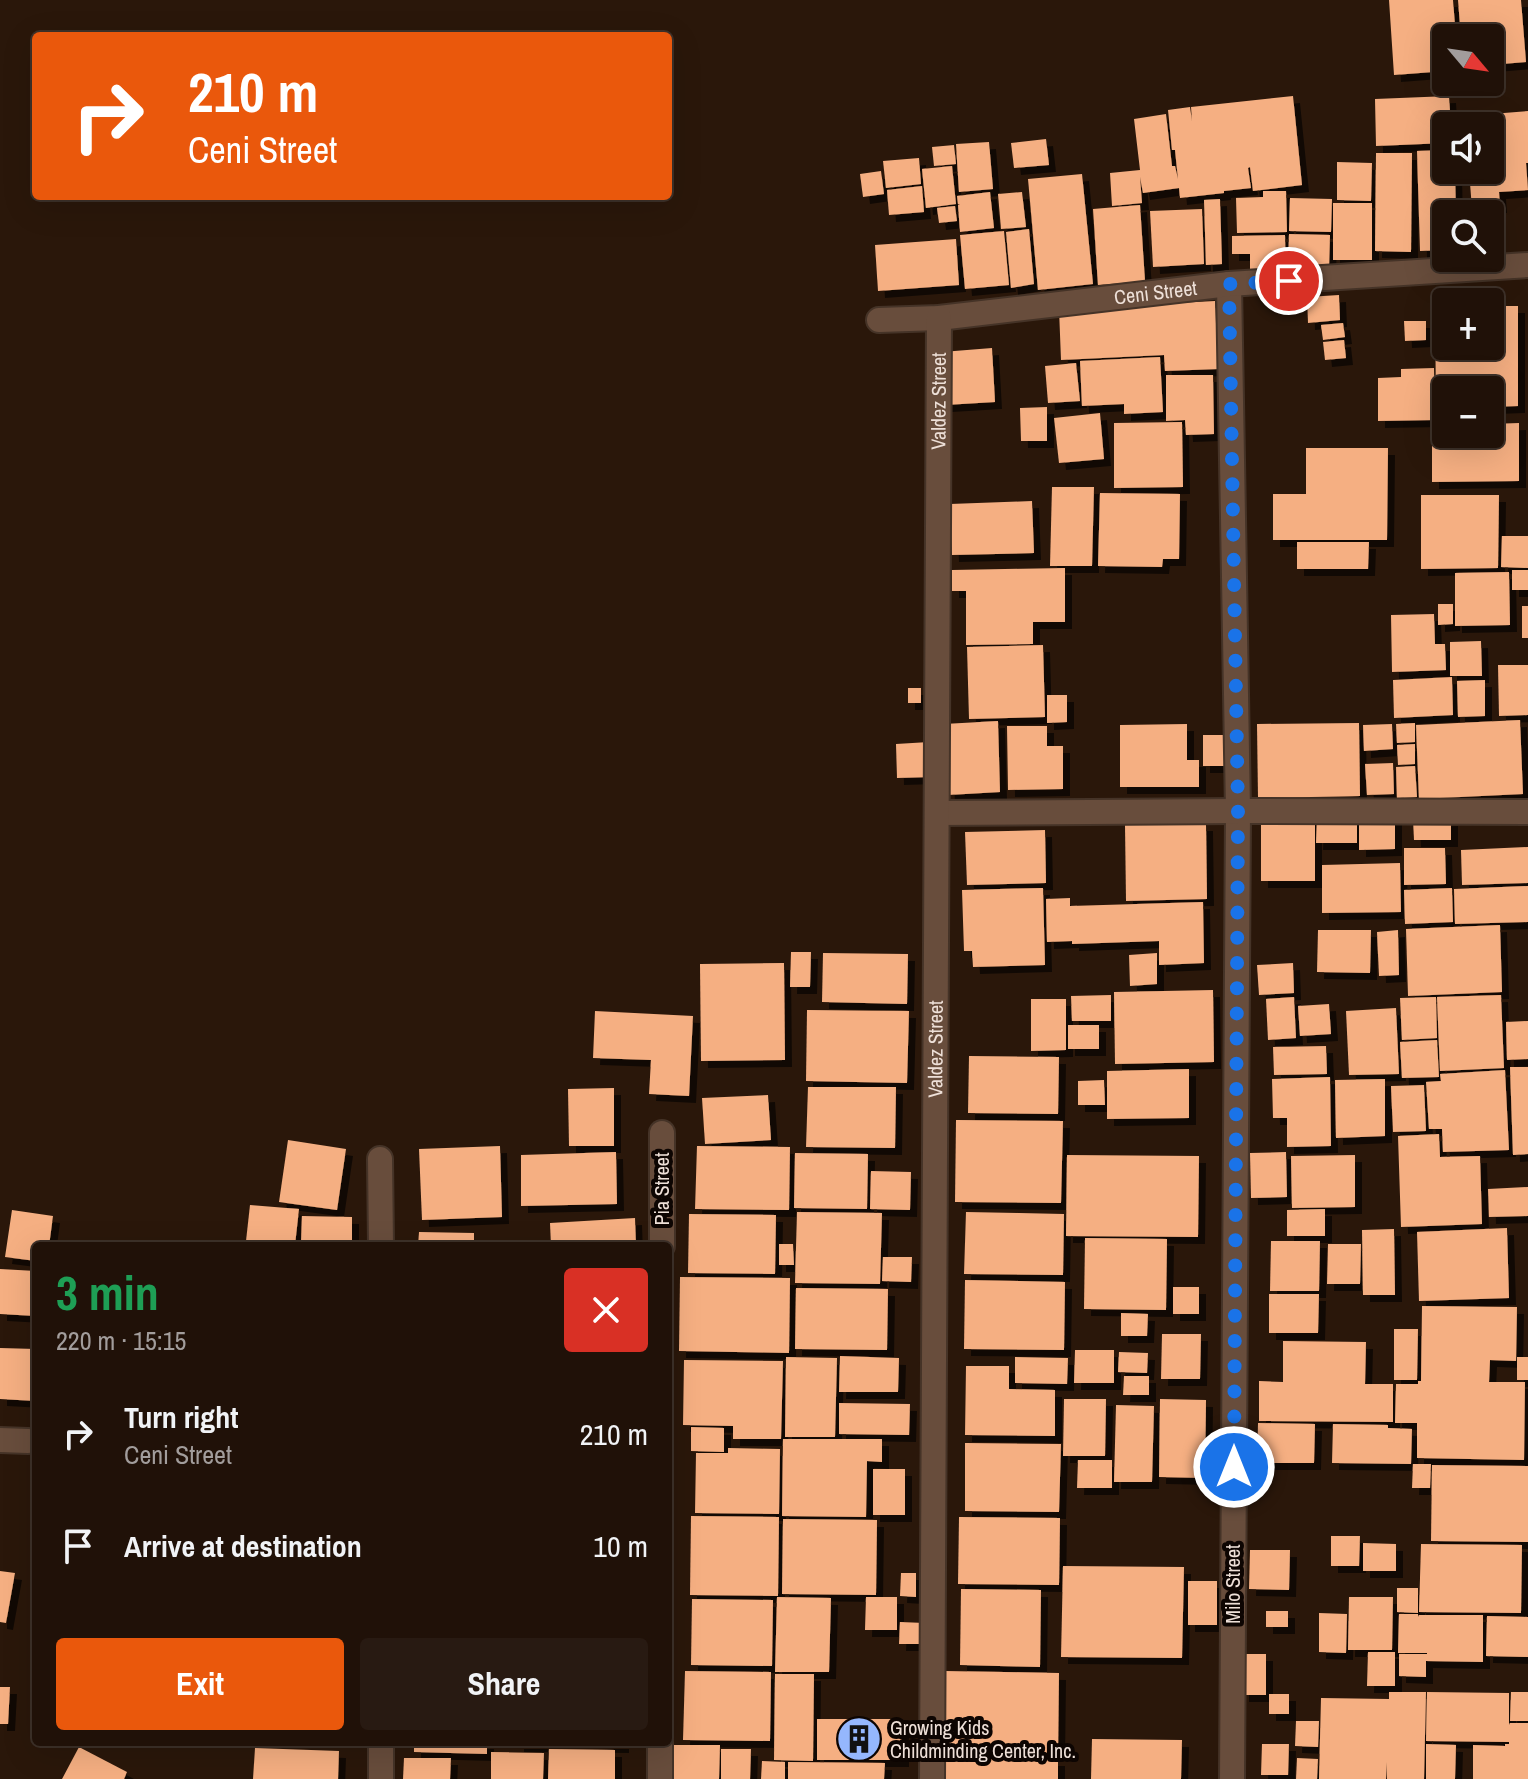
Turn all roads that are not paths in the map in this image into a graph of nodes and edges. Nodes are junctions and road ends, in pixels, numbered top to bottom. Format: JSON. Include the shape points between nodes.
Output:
{"nodes":[{"id":1,"x":1528,"y":265,"type":"edge"},
{"id":2,"x":1229,"y":284,"type":"junction"},
{"id":3,"x":939,"y":318,"type":"junction"},
{"id":4,"x":879,"y":320,"type":"dead end"},
{"id":5,"x":1238,"y":811,"type":"junction"},
{"id":6,"x":1528,"y":812,"type":"edge"},
{"id":7,"x":938,"y":813,"type":"junction"},
{"id":8,"x":662,"y":1133,"type":"dead end"},
{"id":9,"x":380,"y":1159,"type":"dead end"},
{"id":10,"x":381,"y":1242,"type":"edge"},
{"id":11,"x":662,"y":1242,"type":"edge"},
{"id":12,"x":0,"y":1440,"type":"edge"},
{"id":13,"x":28,"y":1441,"type":"dead end"},
{"id":14,"x":381,"y":1746,"type":"edge"},
{"id":15,"x":660,"y":1746,"type":"edge"},
{"id":16,"x":381,"y":1779,"type":"edge"},
{"id":17,"x":660,"y":1779,"type":"edge"},
{"id":18,"x":932,"y":1779,"type":"edge"},
{"id":19,"x":1232,"y":1779,"type":"edge"}],
"edges":[{"from":1,"to":2,"type":"street","name":"Ceni Street"},
{"from":2,"to":3,"type":"street","name":"Ceni Street"},
{"from":2,"to":5,"type":"street","name":"Milo Street"},
{"from":3,"to":4,"type":"street","name":"Ceni Street"},
{"from":3,"to":7,"type":"street","name":"Valdez Street"},
{"from":5,"to":6,"type":"street"},
{"from":5,"to":7,"type":"street"},
{"from":5,"to":19,"type":"street","name":"Milo Street"},
{"from":7,"to":18,"type":"street","name":"Valdez Street"},
{"from":8,"to":11,"type":"street","name":"Pia Street"},
{"from":9,"to":10,"type":"street"},
{"from":12,"to":13,"type":"street"},
{"from":14,"to":16,"type":"street"},
{"from":15,"to":17,"type":"street"}]}
